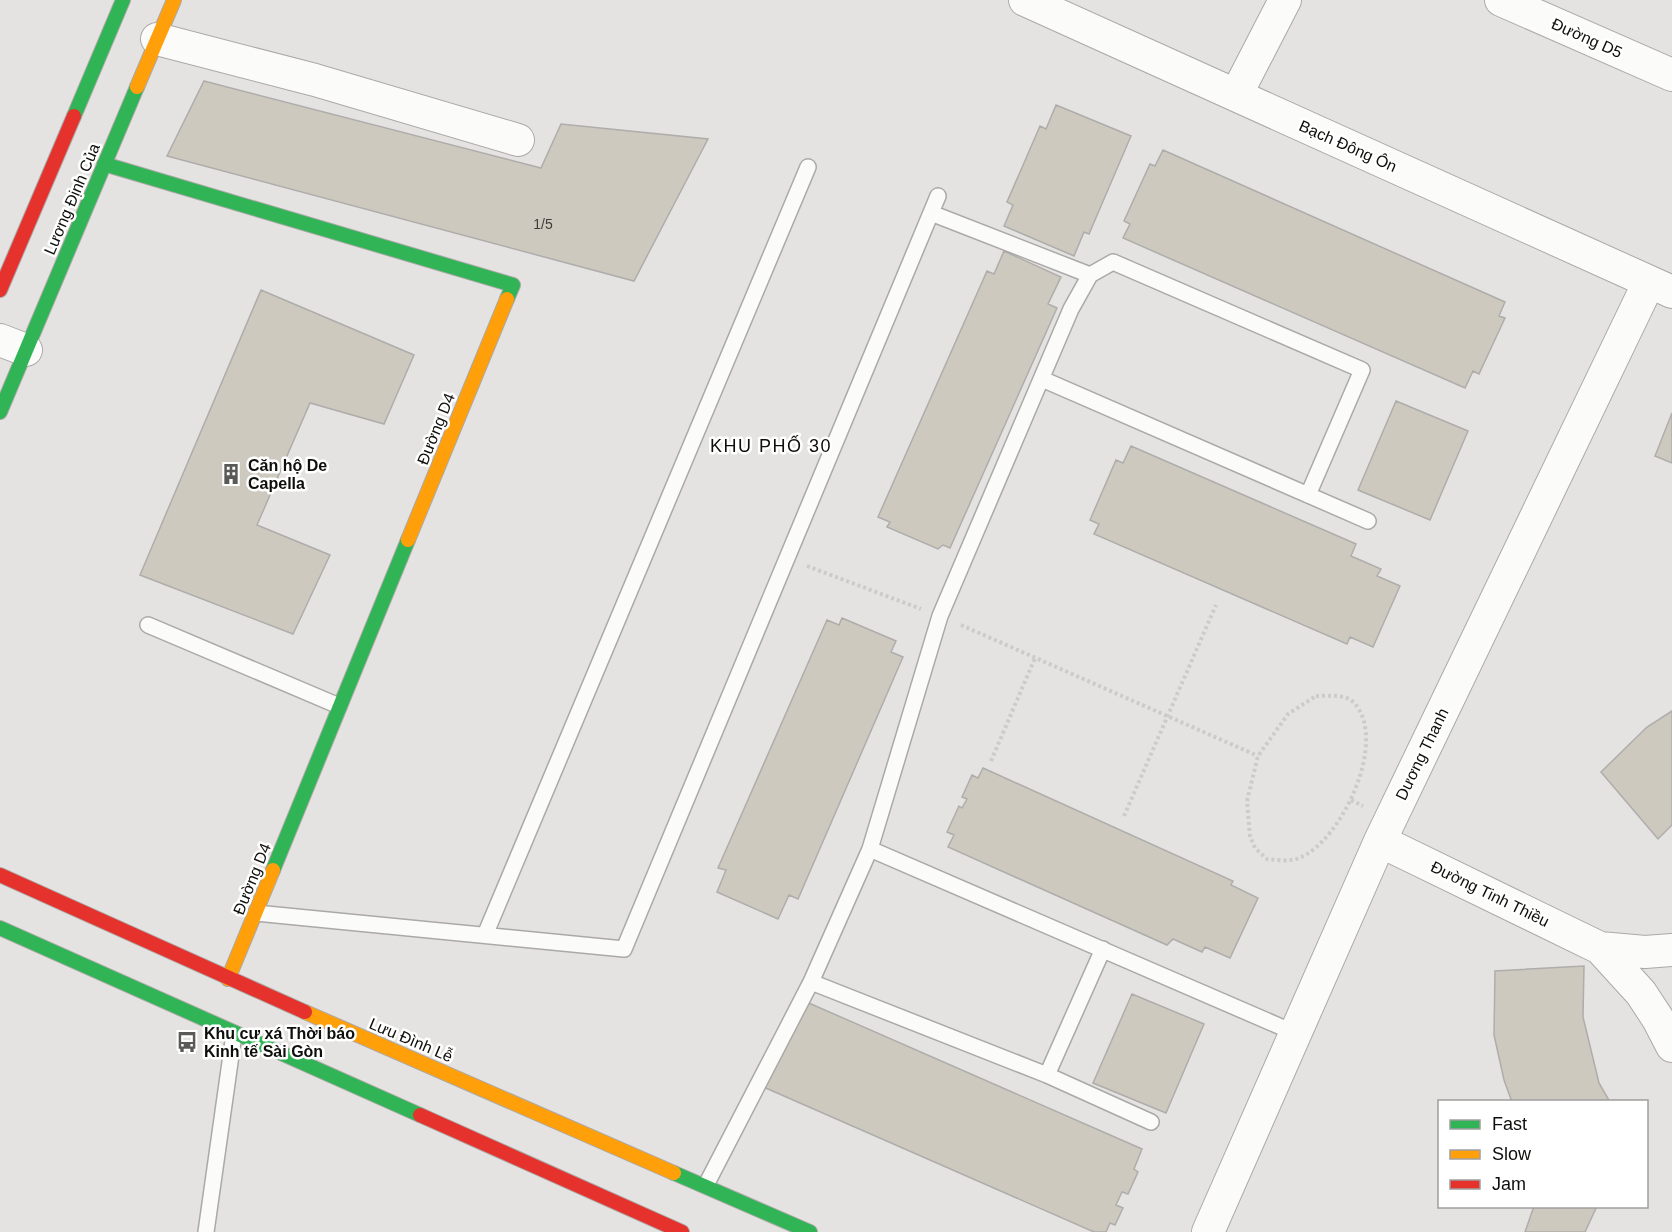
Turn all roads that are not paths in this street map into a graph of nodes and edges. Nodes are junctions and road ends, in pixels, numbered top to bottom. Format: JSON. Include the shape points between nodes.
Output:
{"nodes":[{"id":1,"x":123,"y":0,"type":"edge"},
{"id":2,"x":174,"y":0,"type":"edge"},
{"id":3,"x":1025,"y":0,"type":"edge"},
{"id":4,"x":1285,"y":0,"type":"edge"},
{"id":5,"x":1501,"y":0,"type":"edge"},
{"id":6,"x":157,"y":39,"type":"junction"},
{"id":7,"x":1672,"y":75,"type":"edge"},
{"id":8,"x":1236,"y":95,"type":"junction"},
{"id":9,"x":518,"y":140,"type":"dead end"},
{"id":10,"x":104,"y":164,"type":"junction"},
{"id":11,"x":808,"y":168,"type":"dead end"},
{"id":12,"x":938,"y":196,"type":"dead end"},
{"id":13,"x":931,"y":213,"type":"junction"},
{"id":14,"x":1090,"y":275,"type":"junction"},
{"id":15,"x":1660,"y":287,"type":"edge"},
{"id":16,"x":0,"y":290,"type":"edge"},
{"id":17,"x":13,"y":345,"type":"edge"},
{"id":18,"x":1042,"y":379,"type":"junction"},
{"id":19,"x":0,"y":412,"type":"edge"},
{"id":20,"x":1308,"y":495,"type":"junction"},
{"id":21,"x":1368,"y":521,"type":"dead end"},
{"id":22,"x":148,"y":625,"type":"dead end"},
{"id":23,"x":339,"y":706,"type":"junction"},
{"id":24,"x":1380,"y":841,"type":"junction"},
{"id":25,"x":870,"y":849,"type":"junction"},
{"id":26,"x":0,"y":875,"type":"edge"},
{"id":27,"x":256,"y":913,"type":"junction"},
{"id":28,"x":0,"y":928,"type":"edge"},
{"id":29,"x":485,"y":935,"type":"junction"},
{"id":30,"x":1599,"y":948,"type":"junction"},
{"id":31,"x":1103,"y":949,"type":"junction"},
{"id":32,"x":1672,"y":950,"type":"edge"},
{"id":33,"x":228,"y":979,"type":"junction"},
{"id":34,"x":811,"y":982,"type":"junction"},
{"id":35,"x":1296,"y":1033,"type":"junction"},
{"id":36,"x":234,"y":1034,"type":"junction"},
{"id":37,"x":1672,"y":1046,"type":"edge"},
{"id":38,"x":1047,"y":1075,"type":"junction"},
{"id":39,"x":1152,"y":1122,"type":"dead end"},
{"id":40,"x":706,"y":1185,"type":"junction"},
{"id":41,"x":206,"y":1232,"type":"edge"},
{"id":42,"x":682,"y":1232,"type":"edge"},
{"id":43,"x":810,"y":1232,"type":"edge"},
{"id":44,"x":1208,"y":1232,"type":"edge"}],
"edges":[{"from":1,"to":16,"type":"street","name":"Lương Định Của"},
{"from":2,"to":6,"type":"street","name":"Lương Định Của"},
{"from":3,"to":8,"type":"street","name":"Bạch Đông Ôn"},
{"from":4,"to":8,"type":"street"},
{"from":5,"to":7,"type":"street","name":"Đường D5"},
{"from":6,"to":9,"type":"street","via":[[315,80]]},
{"from":6,"to":10,"type":"street","name":"Lương Định Của"},
{"from":8,"to":15,"type":"street","name":"Bạch Đông Ôn"},
{"from":10,"to":17,"type":"street","name":"Lương Định Của"},
{"from":10,"to":23,"type":"street","name":"Đường D4","via":[[513,285]]},
{"from":11,"to":29,"type":"lane"},
{"from":12,"to":13,"type":"lane"},
{"from":13,"to":14,"type":"lane"},
{"from":13,"to":29,"type":"lane","via":[[624,949]]},
{"from":14,"to":18,"type":"lane"},
{"from":14,"to":20,"type":"lane","via":[[1113,262],[1362,370]]},
{"from":15,"to":24,"type":"street","name":"Dương Thanh"},
{"from":17,"to":19,"type":"street","name":"Lương Định Của"},
{"from":18,"to":20,"type":"lane"},
{"from":18,"to":25,"type":"lane","via":[[940,616]]},
{"from":20,"to":21,"type":"lane"},
{"from":22,"to":23,"type":"lane"},
{"from":23,"to":27,"type":"street","name":"Đường D4"},
{"from":24,"to":30,"type":"street","name":"Đường Tinh Thiều"},
{"from":24,"to":35,"type":"street","name":"Dương Thanh"},
{"from":25,"to":31,"type":"lane"},
{"from":25,"to":34,"type":"lane"},
{"from":26,"to":33,"type":"street","name":"Lưu Đình Lễ"},
{"from":27,"to":29,"type":"lane"},
{"from":27,"to":33,"type":"street","name":"Đường D4"},
{"from":28,"to":36,"type":"street"},
{"from":30,"to":32,"type":"street","name":"Đường Tinh Thiều"},
{"from":30,"to":37,"type":"street","name":"Đường Tinh Thiều","via":[[1641,993]]},
{"from":31,"to":35,"type":"lane"},
{"from":31,"to":38,"type":"lane"},
{"from":33,"to":40,"type":"street","name":"Lưu Đình Lễ"},
{"from":34,"to":38,"type":"lane"},
{"from":34,"to":40,"type":"lane"},
{"from":35,"to":44,"type":"street","name":"Dương Thanh"},
{"from":36,"to":41,"type":"lane"},
{"from":36,"to":42,"type":"street"},
{"from":38,"to":39,"type":"lane"},
{"from":40,"to":43,"type":"street","name":"Lưu Đình Lễ"}]}
